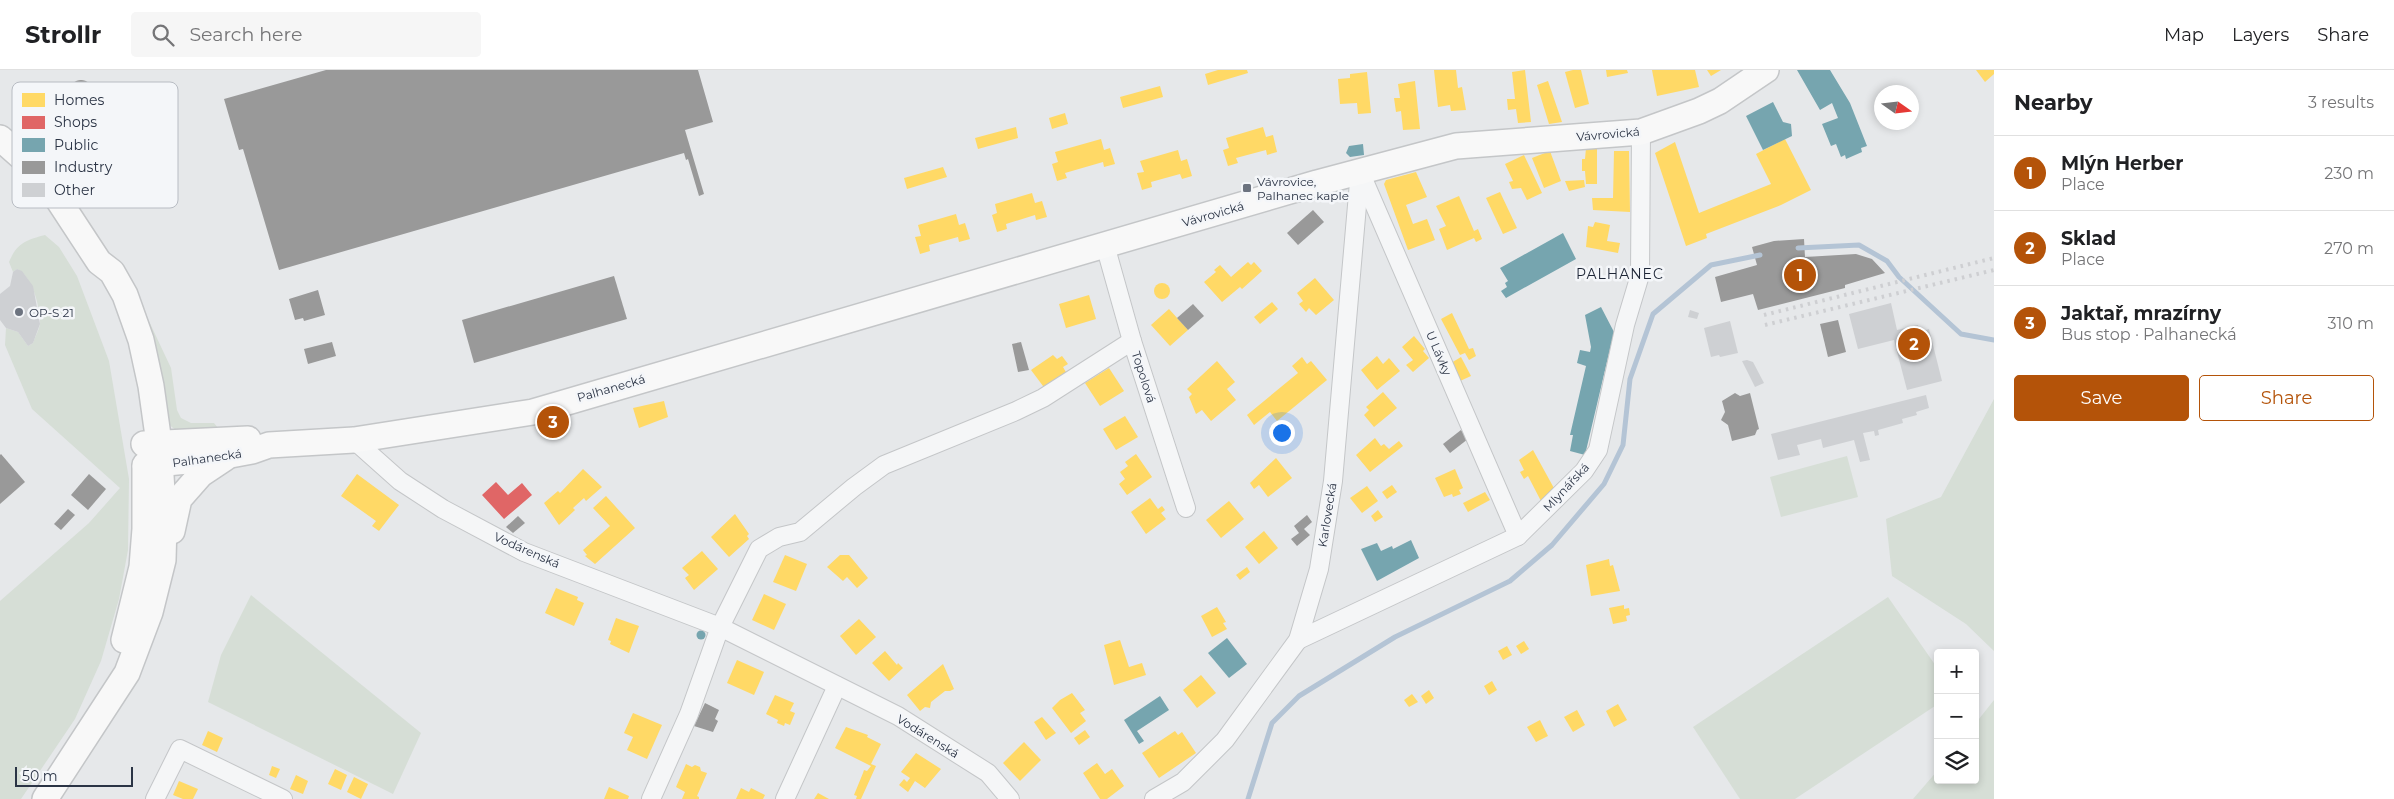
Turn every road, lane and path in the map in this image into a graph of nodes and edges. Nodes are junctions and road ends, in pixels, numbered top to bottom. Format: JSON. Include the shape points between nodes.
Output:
{"nodes":[{"id":1,"x":1766,"y":70,"type":"edge"},
{"id":2,"x":1640,"y":132,"type":"junction"},
{"id":3,"x":0,"y":138,"type":"edge"},
{"id":4,"x":12,"y":149,"type":"edge"},
{"id":5,"x":1360,"y":171,"type":"junction"},
{"id":6,"x":64,"y":208,"type":"edge"},
{"id":7,"x":1105,"y":245,"type":"junction"},
{"id":8,"x":830,"y":324,"type":"joint"},
{"id":9,"x":1132,"y":341,"type":"junction"},
{"id":10,"x":354,"y":440,"type":"junction"},
{"id":11,"x":269,"y":446,"type":"junction"},
{"id":12,"x":152,"y":454,"type":"junction"},
{"id":13,"x":231,"y":454,"type":"junction"},
{"id":14,"x":1186,"y":508,"type":"dead end"},
{"id":15,"x":1518,"y":536,"type":"junction"},
{"id":16,"x":163,"y":560,"type":"junction"},
{"id":17,"x":720,"y":627,"type":"junction"},
{"id":18,"x":1298,"y":640,"type":"junction"},
{"id":19,"x":837,"y":686,"type":"junction"},
{"id":20,"x":111,"y":698,"type":"junction"},
{"id":21,"x":248,"y":792,"type":"edge"},
{"id":22,"x":48,"y":796,"type":"edge"},
{"id":23,"x":155,"y":799,"type":"edge"},
{"id":24,"x":283,"y":799,"type":"edge"},
{"id":25,"x":652,"y":799,"type":"edge"},
{"id":26,"x":786,"y":799,"type":"edge"},
{"id":27,"x":1010,"y":799,"type":"edge"},
{"id":28,"x":1154,"y":799,"type":"edge"}],
"edges":[{"from":1,"to":2,"type":"street","name":"Vávrovická","via":[[1720,101]]},
{"from":2,"to":5,"type":"street","name":"Vávrovická","via":[[1456,146]]},
{"from":2,"to":15,"type":"street","name":"Mlynářská","via":[[1640,275],[1624,325],[1598,450],[1569,488]]},
{"from":3,"to":4,"type":"street"},
{"from":5,"to":7,"type":"street","name":"Vávrovická"},
{"from":5,"to":15,"type":"street","name":"U Lávky"},
{"from":5,"to":18,"type":"street","name":"Karlovecká","via":[[1333,481],[1318,569]]},
{"from":6,"to":12,"type":"street","via":[[99,262],[112,272],[125,295],[141,340],[151,386]]},
{"from":7,"to":8,"type":"street","name":"Vávrovická"},
{"from":7,"to":9,"type":"street","name":"Topolová"},
{"from":8,"to":10,"type":"street","name":"Palhanecká","via":[[533,412]]},
{"from":9,"to":14,"type":"street","name":"Topolová"},
{"from":9,"to":17,"type":"street","via":[[1042,398],[884,466],[800,532],[779,537],[759,549]]},
{"from":10,"to":11,"type":"street","name":"Palhanecká"},
{"from":10,"to":17,"type":"street","name":"Vodárenská","via":[[400,481],[443,509],[524,552]]},
{"from":11,"to":12,"type":"street","name":"Palhanecká","via":[[254,439]]},
{"from":11,"to":13,"type":"street","name":"Palhanecká"},
{"from":12,"to":13,"type":"street","name":"Palhanecká","via":[[184,462]]},
{"from":12,"to":16,"type":"street","via":[[164,524]]},
{"from":12,"to":20,"type":"street","via":[[142,567],[115,668]]},
{"from":13,"to":16,"type":"street","via":[[201,474],[179,499]]},
{"from":15,"to":18,"type":"street","name":"Mlynářská"},
{"from":16,"to":20,"type":"street","via":[[150,612],[127,673]]},
{"from":17,"to":19,"type":"street","name":"Vodárenská"},
{"from":17,"to":25,"type":"street","via":[[689,714]]},
{"from":18,"to":28,"type":"street","name":"Karlovecká","via":[[1225,740],[1183,782]]},
{"from":19,"to":26,"type":"street"},
{"from":19,"to":27,"type":"street","name":"Vodárenská","via":[[898,716],[988,773]]},
{"from":20,"to":22,"type":"street"},
{"from":21,"to":23,"type":"street","via":[[180,749]]},
{"from":21,"to":24,"type":"street"}]}
